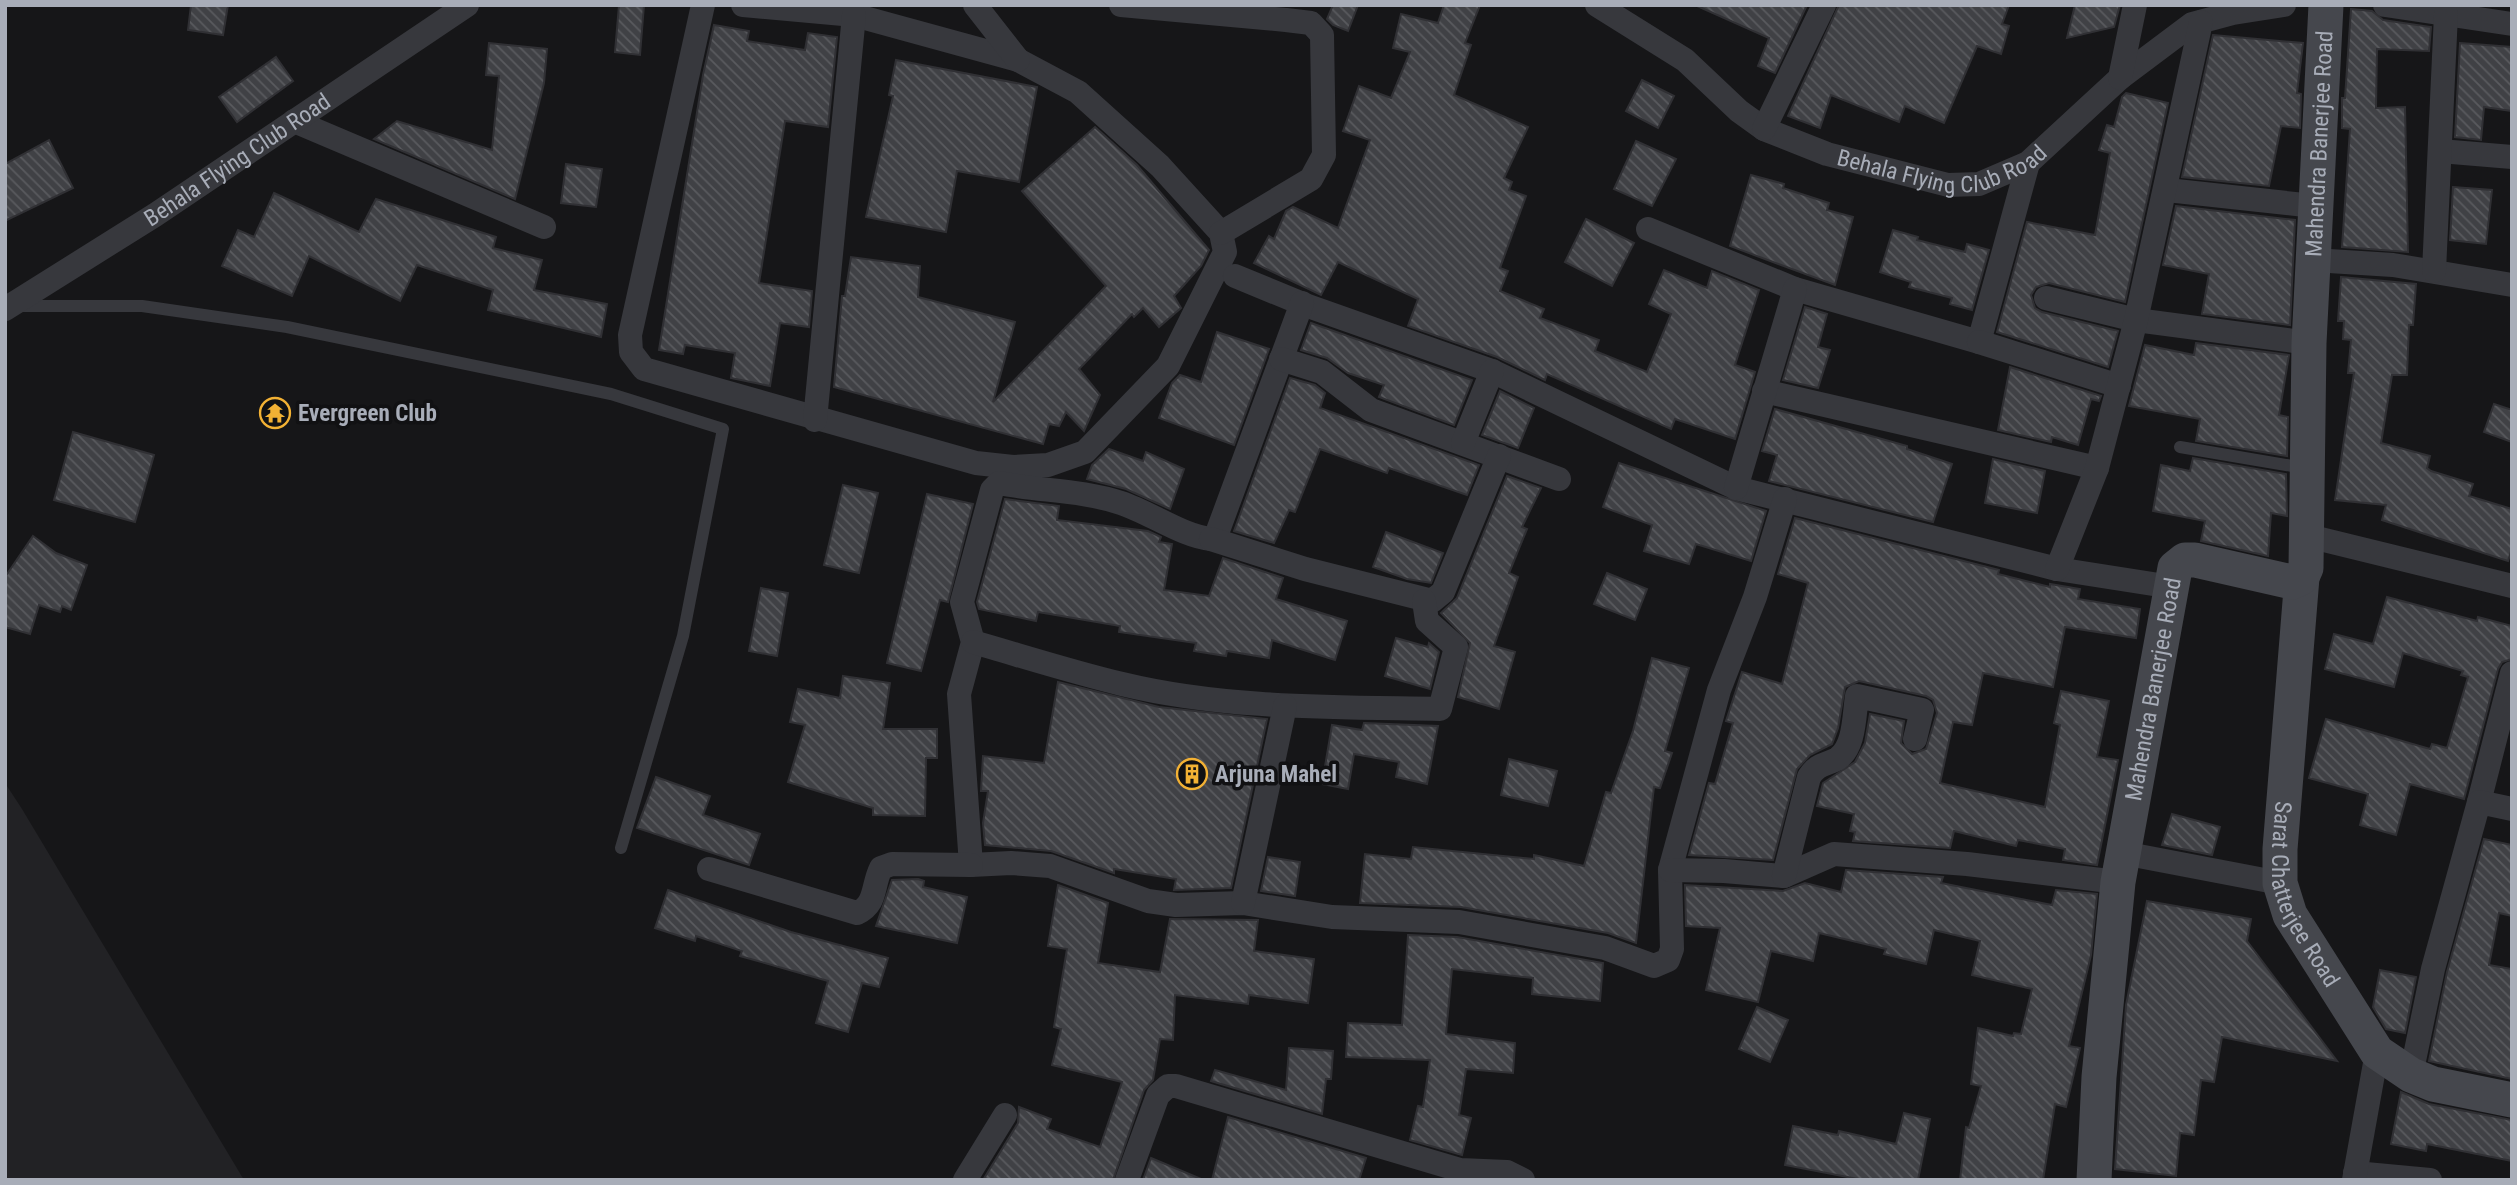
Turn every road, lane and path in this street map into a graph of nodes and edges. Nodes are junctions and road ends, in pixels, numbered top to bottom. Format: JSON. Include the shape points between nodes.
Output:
{"nodes":[{"id":1,"x":703,"y":5,"type":"edge"},
{"id":2,"x":743,"y":5,"type":"edge"},
{"id":3,"x":975,"y":5,"type":"edge"},
{"id":4,"x":1121,"y":5,"type":"edge"},
{"id":5,"x":1597,"y":5,"type":"edge"},
{"id":6,"x":1824,"y":5,"type":"edge"},
{"id":7,"x":2135,"y":5,"type":"edge"},
{"id":8,"x":2284,"y":5,"type":"edge"},
{"id":9,"x":2326,"y":5,"type":"edge"},
{"id":10,"x":2385,"y":5,"type":"edge"},
{"id":11,"x":457,"y":7,"type":"edge"},
{"id":12,"x":2446,"y":14,"type":"junction"},
{"id":13,"x":854,"y":15,"type":"junction"},
{"id":14,"x":2201,"y":22,"type":"junction"},
{"id":15,"x":2512,"y":24,"type":"edge"},
{"id":16,"x":1018,"y":60,"type":"junction"},
{"id":17,"x":2120,"y":78,"type":"junction"},
{"id":18,"x":294,"y":121,"type":"junction"},
{"id":19,"x":1764,"y":129,"type":"junction"},
{"id":20,"x":2440,"y":151,"type":"junction"},
{"id":21,"x":2512,"y":157,"type":"edge"},
{"id":22,"x":2028,"y":163,"type":"junction"},
{"id":23,"x":2167,"y":190,"type":"junction"},
{"id":24,"x":2315,"y":206,"type":"junction"},
{"id":25,"x":544,"y":227,"type":"dead end"},
{"id":26,"x":1648,"y":229,"type":"dead end"},
{"id":27,"x":1222,"y":233,"type":"junction"},
{"id":28,"x":2313,"y":260,"type":"junction"},
{"id":29,"x":2434,"y":271,"type":"junction"},
{"id":30,"x":1235,"y":276,"type":"dead end"},
{"id":31,"x":2512,"y":285,"type":"edge"},
{"id":32,"x":1795,"y":289,"type":"junction"},
{"id":33,"x":2046,"y":298,"type":"dead end"},
{"id":34,"x":1302,"y":303,"type":"junction"},
{"id":35,"x":7,"y":307,"type":"edge"},
{"id":36,"x":2136,"y":320,"type":"junction"},
{"id":37,"x":1979,"y":342,"type":"junction"},
{"id":38,"x":2309,"y":343,"type":"junction"},
{"id":39,"x":1281,"y":359,"type":"junction"},
{"id":40,"x":1492,"y":371,"type":"junction"},
{"id":41,"x":2119,"y":386,"type":"junction"},
{"id":42,"x":1764,"y":391,"type":"junction"},
{"id":43,"x":814,"y":420,"type":"junction"},
{"id":44,"x":1463,"y":443,"type":"junction"},
{"id":45,"x":2180,"y":447,"type":"dead end"},
{"id":46,"x":1499,"y":456,"type":"junction"},
{"id":47,"x":2097,"y":467,"type":"junction"},
{"id":48,"x":2309,"y":468,"type":"junction"},
{"id":49,"x":1559,"y":479,"type":"dead end"},
{"id":50,"x":1736,"y":488,"type":"junction"},
{"id":51,"x":1785,"y":499,"type":"junction"},
{"id":52,"x":2308,"y":536,"type":"junction"},
{"id":53,"x":1211,"y":539,"type":"junction"},
{"id":54,"x":2057,"y":569,"type":"junction"},
{"id":55,"x":2302,"y":577,"type":"junction"},
{"id":56,"x":2512,"y":586,"type":"edge"},
{"id":57,"x":2172,"y":587,"type":"junction"},
{"id":58,"x":1424,"y":601,"type":"junction"},
{"id":59,"x":973,"y":642,"type":"junction"},
{"id":60,"x":2512,"y":673,"type":"edge"},
{"id":61,"x":1284,"y":706,"type":"junction"},
{"id":62,"x":1915,"y":739,"type":"dead end"},
{"id":63,"x":2479,"y":802,"type":"junction"},
{"id":64,"x":2512,"y":809,"type":"edge"},
{"id":65,"x":621,"y":848,"type":"dead end"},
{"id":66,"x":971,"y":865,"type":"junction"},
{"id":67,"x":2120,"y":868,"type":"junction"},
{"id":68,"x":709,"y":869,"type":"dead end"},
{"id":69,"x":1670,"y":870,"type":"junction"},
{"id":70,"x":1784,"y":876,"type":"junction"},
{"id":71,"x":2280,"y":883,"type":"junction"},
{"id":72,"x":1243,"y":903,"type":"junction"},
{"id":73,"x":2377,"y":1052,"type":"junction"},
{"id":74,"x":2411,"y":1075,"type":"junction"},
{"id":75,"x":2512,"y":1100,"type":"edge"},
{"id":76,"x":1005,"y":1115,"type":"dead end"},
{"id":77,"x":1459,"y":1175,"type":"edge"},
{"id":78,"x":2355,"y":1176,"type":"edge"},
{"id":79,"x":965,"y":1180,"type":"edge"},
{"id":80,"x":1127,"y":1180,"type":"edge"},
{"id":81,"x":1523,"y":1180,"type":"edge"},
{"id":82,"x":2094,"y":1180,"type":"edge"},
{"id":83,"x":2430,"y":1180,"type":"edge"}],
"edges":[{"from":1,"to":43,"type":"street","via":[[630,335],[631,352],[645,369]]},
{"from":2,"to":13,"type":"street"},
{"from":3,"to":16,"type":"street"},
{"from":4,"to":27,"type":"street","via":[[1311,23],[1322,35],[1324,155],[1318,167],[1311,179]]},
{"from":5,"to":19,"type":"street","name":"Behala Flying Club Road","via":[[1685,60],[1738,111]]},
{"from":6,"to":19,"type":"street"},
{"from":7,"to":17,"type":"street"},
{"from":8,"to":14,"type":"street","name":"Behala Flying Club Road"},
{"from":9,"to":24,"type":"street","name":"Mahendra Banerjee Road"},
{"from":10,"to":12,"type":"street"},
{"from":11,"to":18,"type":"street","name":"Behala Flying Club Road"},
{"from":12,"to":15,"type":"street"},
{"from":12,"to":20,"type":"street"},
{"from":13,"to":16,"type":"street"},
{"from":13,"to":43,"type":"street"},
{"from":14,"to":17,"type":"street","name":"Behala Flying Club Road","via":[[2177,33]]},
{"from":14,"to":23,"type":"street"},
{"from":16,"to":27,"type":"street","via":[[1078,92],[1160,166]]},
{"from":17,"to":22,"type":"street","name":"Behala Flying Club Road"},
{"from":18,"to":25,"type":"street"},
{"from":18,"to":35,"type":"street","name":"Behala Flying Club Road"},
{"from":19,"to":22,"type":"street","name":"Behala Flying Club Road","via":[[1827,154],[1948,185],[1979,184]]},
{"from":20,"to":21,"type":"street"},
{"from":20,"to":29,"type":"street"},
{"from":22,"to":37,"type":"street"},
{"from":23,"to":24,"type":"street"},
{"from":23,"to":36,"type":"street"},
{"from":24,"to":28,"type":"street","name":"Mahendra Banerjee Road"},
{"from":26,"to":32,"type":"street"},
{"from":27,"to":43,"type":"street","via":[[1225,252],[1168,366],[1085,452],[1048,465],[976,463]]},
{"from":28,"to":29,"type":"street"},
{"from":28,"to":38,"type":"street","name":"Mahendra Banerjee Road"},
{"from":29,"to":31,"type":"street"},
{"from":30,"to":34,"type":"street"},
{"from":32,"to":37,"type":"street"},
{"from":32,"to":42,"type":"street"},
{"from":33,"to":36,"type":"street"},
{"from":34,"to":39,"type":"street"},
{"from":34,"to":40,"type":"street"},
{"from":35,"to":65,"type":"lane","via":[[142,306],[288,327],[611,394],[723,429],[683,636]]},
{"from":36,"to":38,"type":"street"},
{"from":36,"to":41,"type":"street"},
{"from":37,"to":41,"type":"street"},
{"from":38,"to":48,"type":"street","name":"Mahendra Banerjee Road"},
{"from":39,"to":44,"type":"street","via":[[1322,372],[1371,411]]},
{"from":39,"to":53,"type":"street","via":[[1216,536]]},
{"from":40,"to":44,"type":"street"},
{"from":40,"to":50,"type":"street"},
{"from":41,"to":47,"type":"street"},
{"from":42,"to":47,"type":"street"},
{"from":42,"to":50,"type":"street"},
{"from":44,"to":46,"type":"street"},
{"from":45,"to":48,"type":"lane"},
{"from":46,"to":49,"type":"street"},
{"from":46,"to":58,"type":"street","via":[[1443,592]]},
{"from":47,"to":54,"type":"street"},
{"from":48,"to":52,"type":"street","name":"Mahendra Banerjee Road"},
{"from":50,"to":51,"type":"street"},
{"from":51,"to":54,"type":"street"},
{"from":51,"to":69,"type":"street","via":[[1755,597],[1718,690]]},
{"from":52,"to":55,"type":"street","name":"Mahendra Banerjee Road"},
{"from":52,"to":56,"type":"street"},
{"from":53,"to":58,"type":"street"},
{"from":53,"to":59,"type":"street","via":[[1121,503],[999,482],[985,509],[962,602]]},
{"from":54,"to":57,"type":"street"},
{"from":55,"to":57,"type":"street","name":"Mahendra Banerjee Road","via":[[2292,582],[2186,560],[2175,568]]},
{"from":55,"to":71,"type":"street","name":"Sarat Chatterjee Road"},
{"from":57,"to":67,"type":"street","name":"Mahendra Banerjee Road"},
{"from":58,"to":61,"type":"street","via":[[1427,621],[1457,647],[1440,709]]},
{"from":59,"to":61,"type":"street","via":[[1124,685]]},
{"from":59,"to":66,"type":"street","via":[[959,694]]},
{"from":60,"to":63,"type":"street"},
{"from":61,"to":72,"type":"street"},
{"from":62,"to":70,"type":"street","via":[[1922,710],[1857,696],[1850,745],[1837,759],[1817,765],[1809,777]]},
{"from":63,"to":64,"type":"street"},
{"from":63,"to":74,"type":"street","via":[[2433,969]]},
{"from":66,"to":68,"type":"street","via":[[892,864],[881,868],[873,899],[867,909],[857,913]]},
{"from":66,"to":72,"type":"street","via":[[1050,866],[1147,901]]},
{"from":67,"to":70,"type":"street","via":[[1834,854]]},
{"from":67,"to":71,"type":"street"},
{"from":67,"to":82,"type":"street","name":"Mahendra Banerjee Road","via":[[2099,1077]]},
{"from":69,"to":70,"type":"street"},
{"from":69,"to":72,"type":"street","via":[[1672,949],[1668,960],[1654,966],[1605,948],[1459,922],[1332,917]]},
{"from":71,"to":73,"type":"street","name":"Sarat Chatterjee Road","via":[[2290,915]]},
{"from":73,"to":74,"type":"street","name":"Sarat Chatterjee Road"},
{"from":73,"to":78,"type":"street"},
{"from":74,"to":75,"type":"street","name":"Sarat Chatterjee Road"},
{"from":76,"to":79,"type":"street"},
{"from":77,"to":80,"type":"street","via":[[1168,1086],[1158,1096]]},
{"from":77,"to":81,"type":"street","via":[[1507,1172]]},
{"from":78,"to":83,"type":"street"}]}
